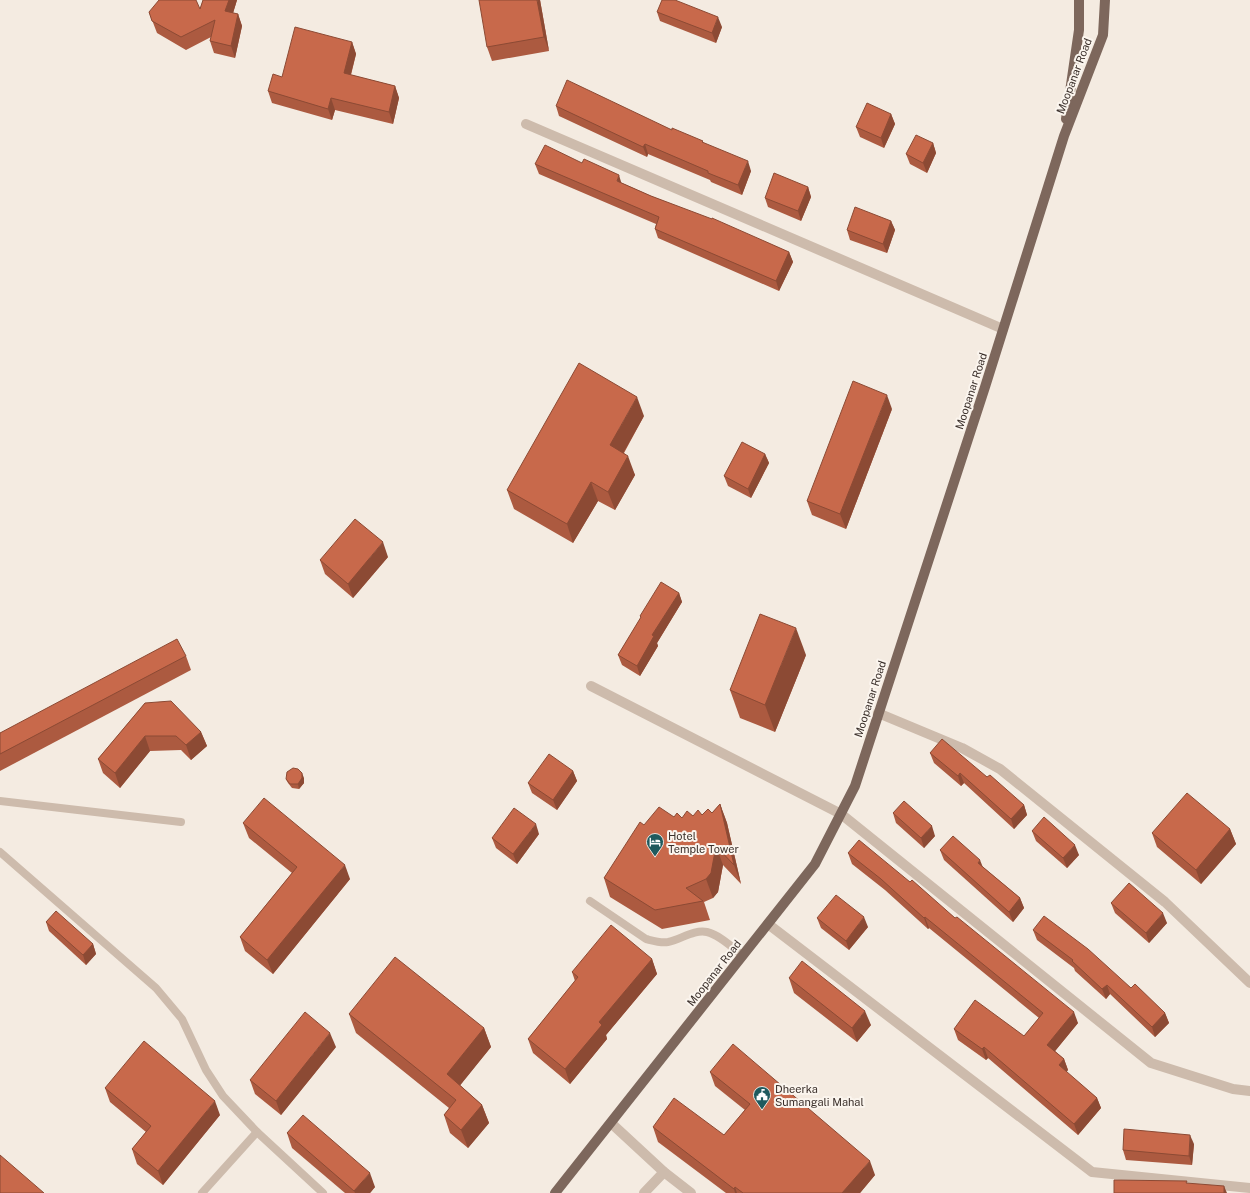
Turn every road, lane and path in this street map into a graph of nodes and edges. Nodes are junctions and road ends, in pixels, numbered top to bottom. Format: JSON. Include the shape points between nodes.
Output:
{"nodes":[{"id":1,"x":1079,"y":0,"type":"edge"},
{"id":2,"x":1105,"y":0,"type":"edge"},
{"id":3,"x":526,"y":124,"type":"dead end"},
{"id":4,"x":1064,"y":136,"type":"junction"},
{"id":5,"x":1003,"y":329,"type":"junction"},
{"id":6,"x":591,"y":686,"type":"dead end"},
{"id":7,"x":878,"y":713,"type":"junction"},
{"id":8,"x":0,"y":801,"type":"edge"},
{"id":9,"x":841,"y":814,"type":"junction"},
{"id":10,"x":181,"y":822,"type":"dead end"},
{"id":11,"x":0,"y":852,"type":"edge"},
{"id":12,"x":590,"y":900,"type":"dead end"},
{"id":13,"x":768,"y":924,"type":"junction"},
{"id":14,"x":743,"y":956,"type":"junction"},
{"id":15,"x":1250,"y":983,"type":"edge"},
{"id":16,"x":1250,"y":1091,"type":"edge"},
{"id":17,"x":611,"y":1123,"type":"junction"},
{"id":18,"x":257,"y":1132,"type":"junction"},
{"id":19,"x":664,"y":1172,"type":"junction"},
{"id":20,"x":1250,"y":1188,"type":"edge"},
{"id":21,"x":202,"y":1193,"type":"edge"},
{"id":22,"x":323,"y":1193,"type":"edge"},
{"id":23,"x":555,"y":1193,"type":"edge"},
{"id":24,"x":644,"y":1193,"type":"edge"},
{"id":25,"x":691,"y":1193,"type":"edge"}],
"edges":[{"from":1,"to":4,"type":"main road","name":"Moopanar Road","via":[[1079,30]]},
{"from":2,"to":4,"type":"main road","name":"Moopanar Road","via":[[1103,35]]},
{"from":3,"to":5,"type":"street"},
{"from":4,"to":5,"type":"main road","name":"Moopanar Road"},
{"from":5,"to":7,"type":"main road","name":"Moopanar Road"},
{"from":6,"to":9,"type":"street"},
{"from":7,"to":9,"type":"main road","name":"Moopanar Road","via":[[855,786]]},
{"from":7,"to":15,"type":"street","via":[[962,748],[1000,769],[1164,902]]},
{"from":8,"to":10,"type":"lane"},
{"from":9,"to":13,"type":"main road","name":"Moopanar Road","via":[[815,864]]},
{"from":9,"to":16,"type":"street","via":[[1151,1063],[1233,1089]]},
{"from":11,"to":18,"type":"lane","via":[[156,988],[182,1019],[206,1070],[223,1096]]},
{"from":12,"to":14,"type":"lane","via":[[646,939],[668,942],[706,932]]},
{"from":13,"to":14,"type":"main road","name":"Moopanar Road"},
{"from":13,"to":20,"type":"street","via":[[1092,1172]]},
{"from":14,"to":17,"type":"main road","name":"Moopanar Road"},
{"from":17,"to":19,"type":"street"},
{"from":17,"to":23,"type":"main road","name":"Moopanar Road"},
{"from":18,"to":21,"type":"lane"},
{"from":18,"to":22,"type":"lane"},
{"from":19,"to":24,"type":"street"},
{"from":19,"to":25,"type":"street"}]}
